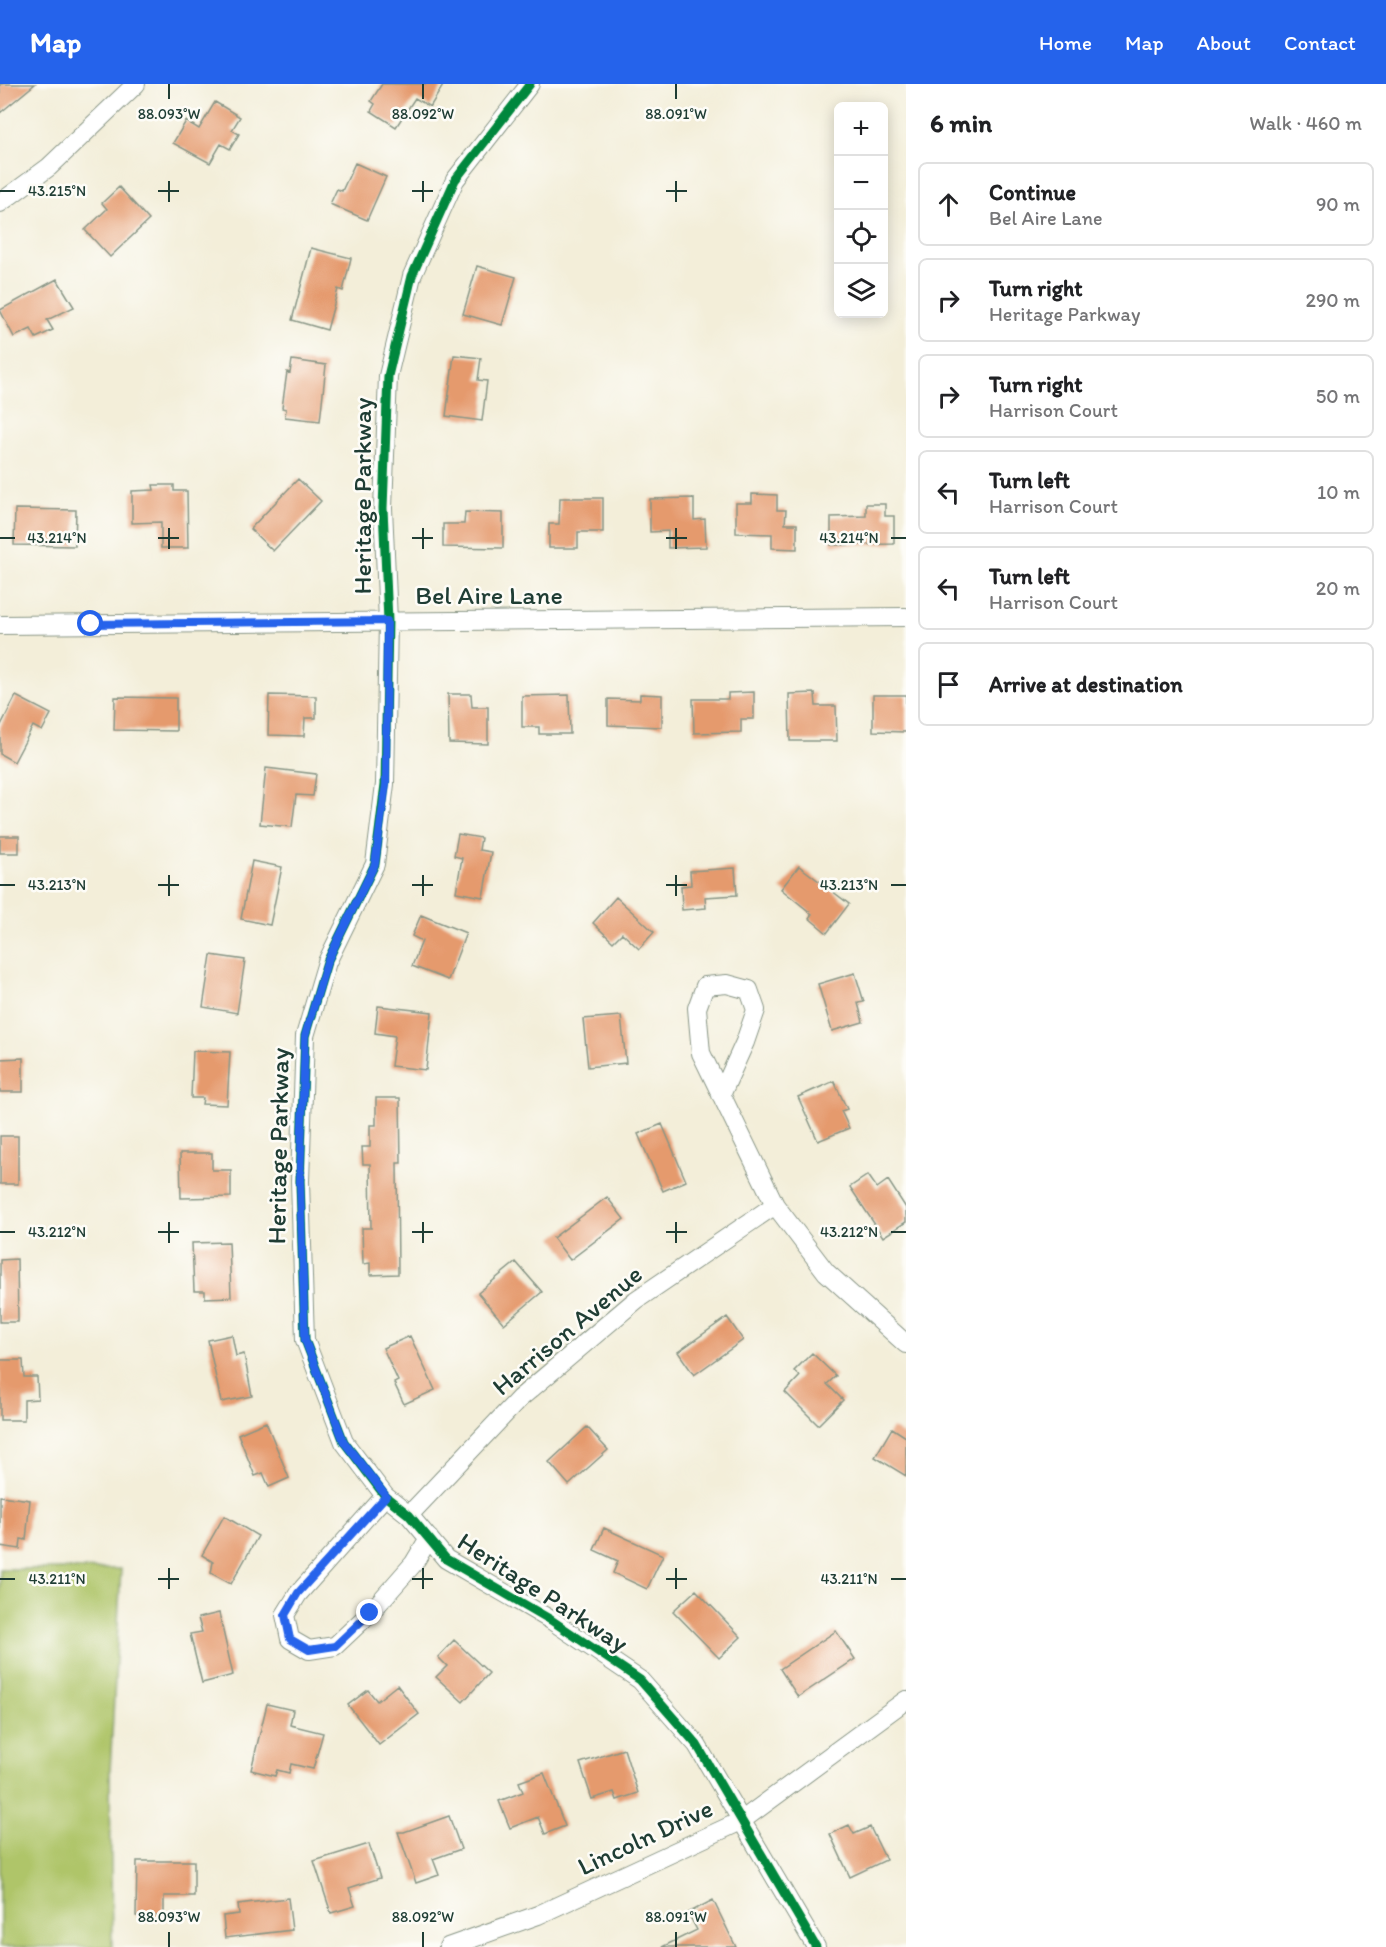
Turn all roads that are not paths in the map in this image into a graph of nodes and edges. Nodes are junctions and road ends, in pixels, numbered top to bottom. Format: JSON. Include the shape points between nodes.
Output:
{"nodes":[{"id":1,"x":136,"y":84,"type":"edge"},
{"id":2,"x":530,"y":84,"type":"edge"},
{"id":3,"x":0,"y":203,"type":"edge"},
{"id":4,"x":906,"y":617,"type":"edge"},
{"id":5,"x":387,"y":621,"type":"junction"},
{"id":6,"x":0,"y":625,"type":"edge"},
{"id":7,"x":721,"y":1095,"type":"junction"},
{"id":8,"x":775,"y":1205,"type":"junction"},
{"id":9,"x":906,"y":1344,"type":"edge"},
{"id":10,"x":386,"y":1496,"type":"junction"},
{"id":11,"x":409,"y":1515,"type":"junction"},
{"id":12,"x":429,"y":1538,"type":"junction"},
{"id":13,"x":906,"y":1700,"type":"edge"},
{"id":14,"x":741,"y":1821,"type":"junction"},
{"id":15,"x":448,"y":1947,"type":"edge"},
{"id":16,"x":816,"y":1947,"type":"edge"}],
"edges":[{"from":1,"to":3,"type":"street","via":[[49,166]]},
{"from":2,"to":5,"type":"street","name":"Heritage Parkway","via":[[455,180],[412,276],[387,376],[383,508]]},
{"from":4,"to":5,"type":"street","name":"Bel Aire Lane"},
{"from":5,"to":6,"type":"street","name":"Bel Aire Lane"},
{"from":5,"to":10,"type":"street","name":"Heritage Parkway","via":[[386,784],[375,864],[327,962],[305,1036],[300,1181],[305,1340],[344,1442]]},
{"from":7,"to":7,"type":"street","via":[[756,1010],[749,990],[727,984],[705,986],[697,1008],[701,1053]]},
{"from":7,"to":8,"type":"street"},
{"from":8,"to":9,"type":"street","via":[[825,1272]]},
{"from":8,"to":11,"type":"street","name":"Harrison Avenue","via":[[636,1300],[520,1398]]},
{"from":10,"to":11,"type":"street","name":"Heritage Parkway"},
{"from":10,"to":12,"type":"street","via":[[298,1593],[285,1615],[290,1639],[309,1650],[335,1646],[414,1563]]},
{"from":11,"to":12,"type":"street","name":"Heritage Parkway"},
{"from":12,"to":14,"type":"street","name":"Heritage Parkway","via":[[446,1559],[551,1620],[640,1680],[697,1746]]},
{"from":13,"to":14,"type":"street","name":"Lincoln Drive"},
{"from":14,"to":15,"type":"street","name":"Lincoln Drive","via":[[538,1915]]},
{"from":14,"to":16,"type":"street","name":"Heritage Parkway"}]}
